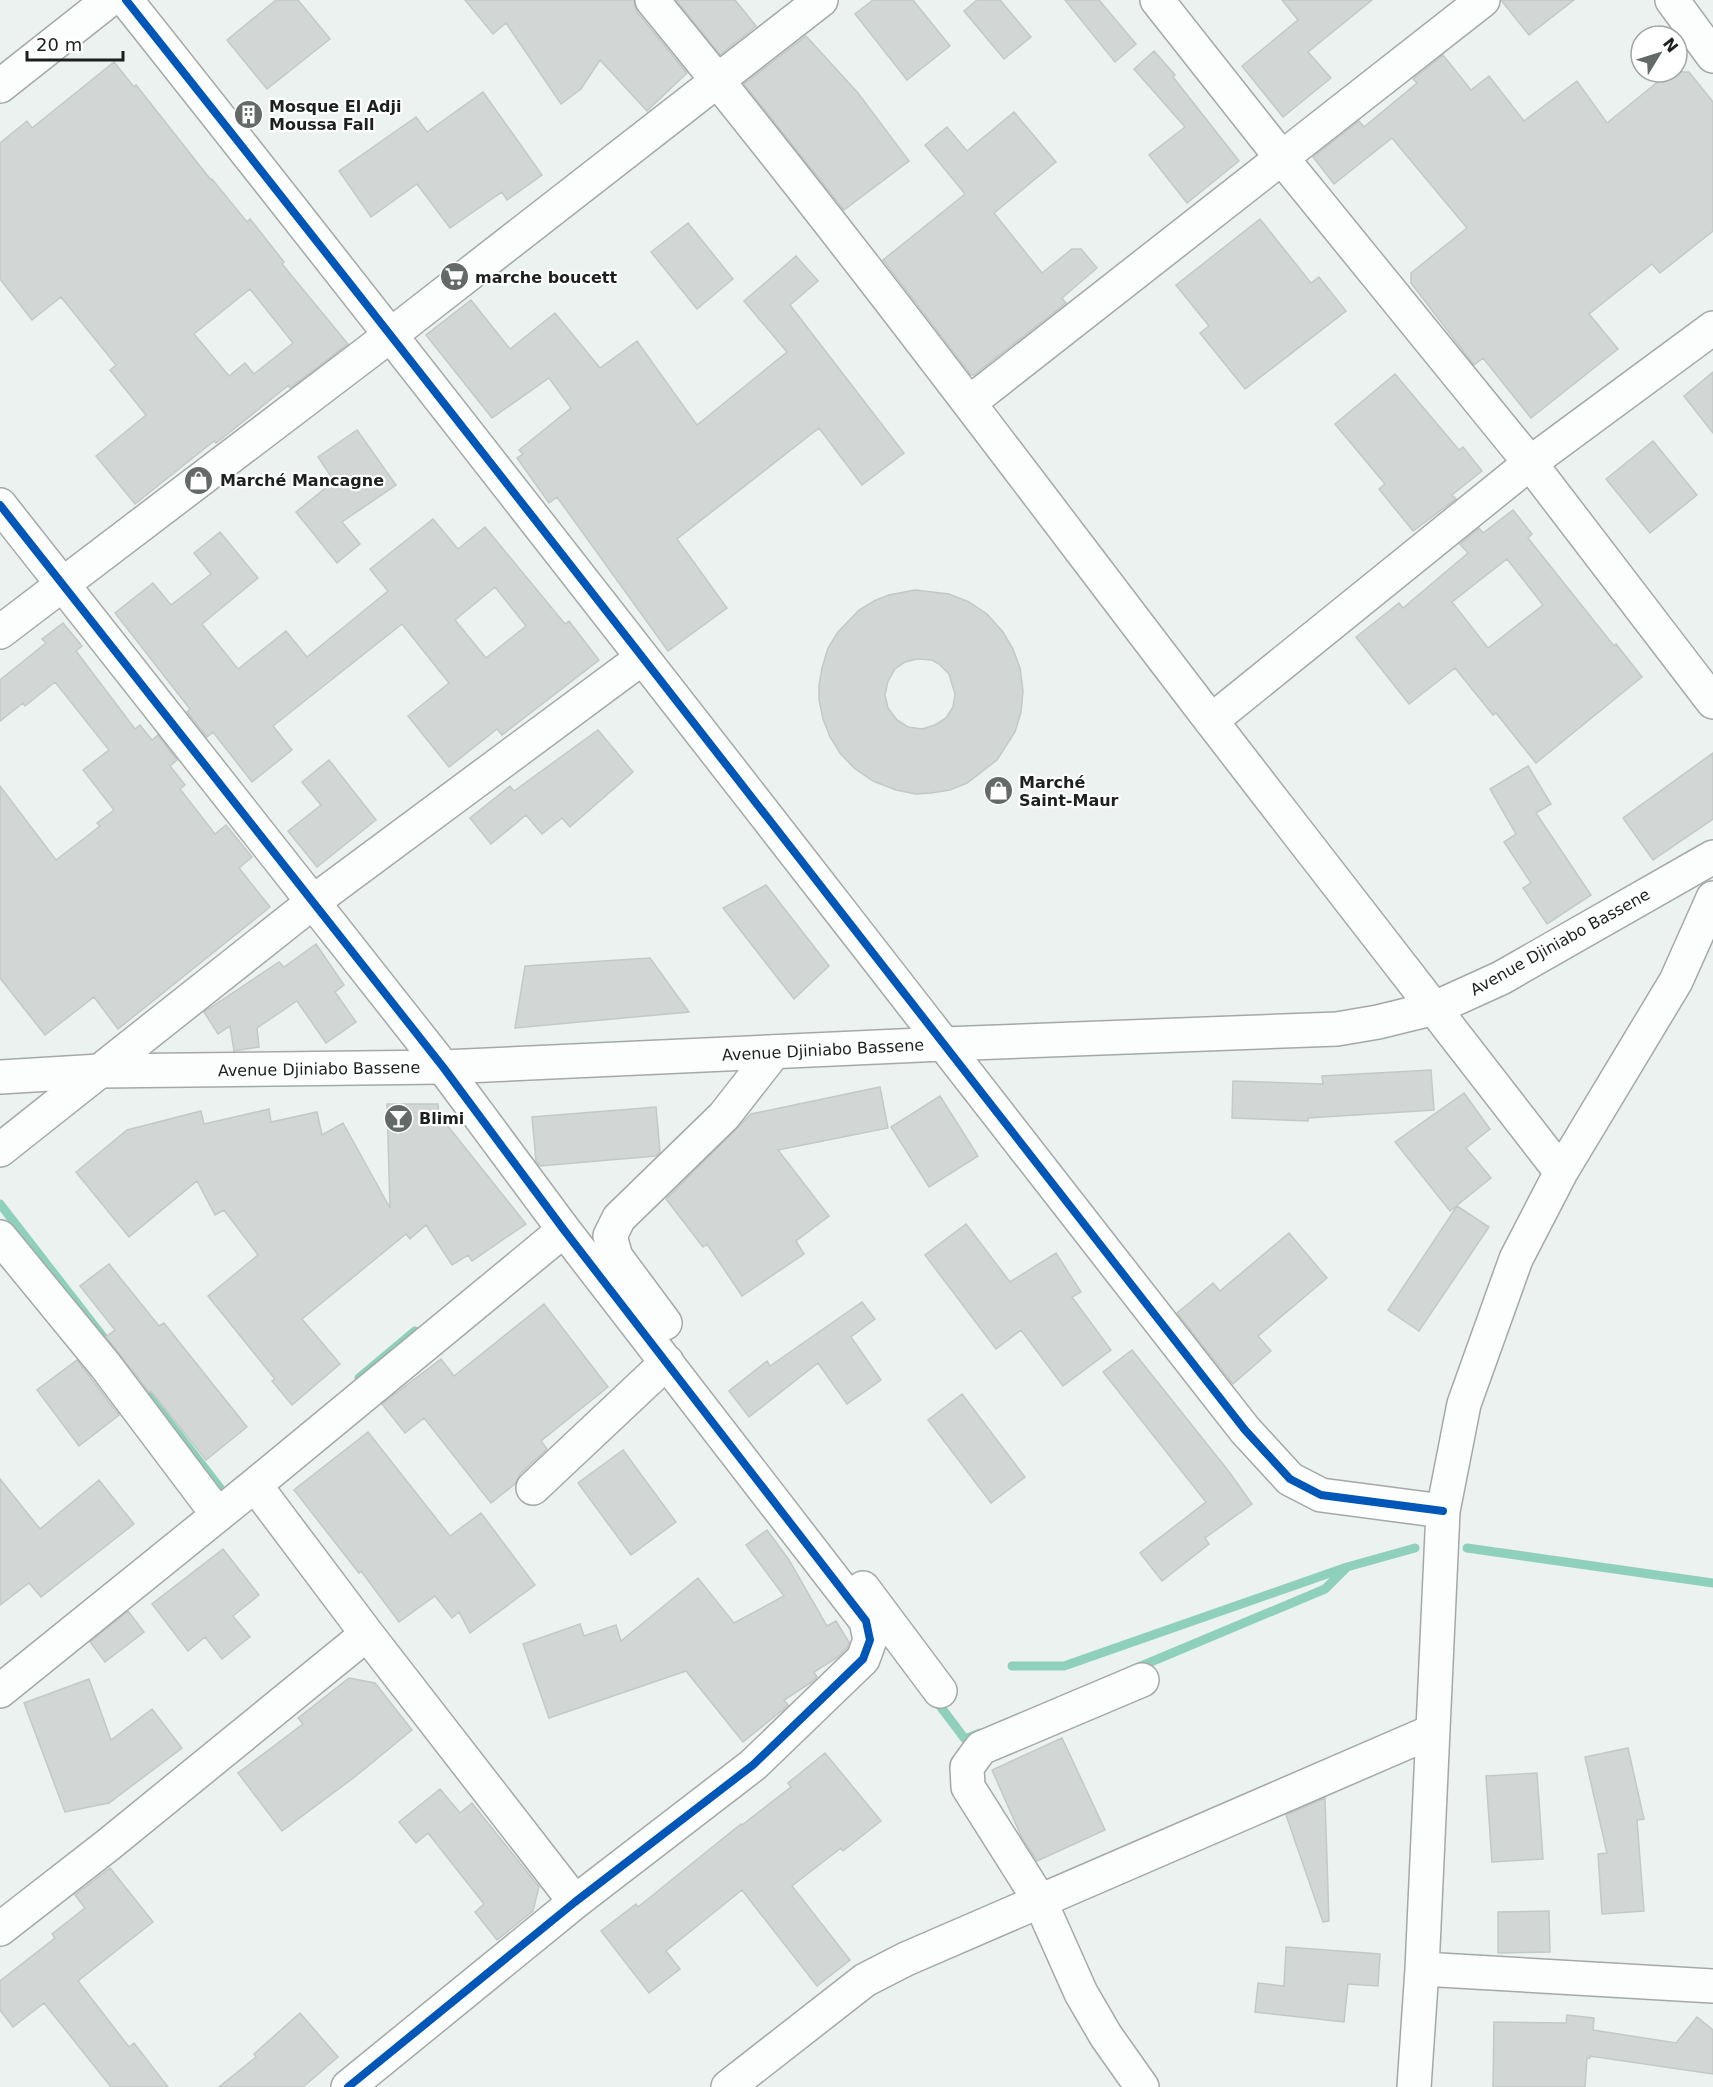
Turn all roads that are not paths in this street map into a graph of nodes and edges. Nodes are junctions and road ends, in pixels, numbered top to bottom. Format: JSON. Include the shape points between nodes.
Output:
{"nodes":[{"id":1,"x":109,"y":0,"type":"edge"},
{"id":2,"x":126,"y":0,"type":"edge"},
{"id":3,"x":652,"y":0,"type":"edge"},
{"id":4,"x":821,"y":0,"type":"edge"},
{"id":5,"x":1157,"y":0,"type":"edge"},
{"id":6,"x":1483,"y":0,"type":"edge"},
{"id":7,"x":1672,"y":0,"type":"edge"},
{"id":8,"x":1713,"y":56,"type":"edge"},
{"id":9,"x":718,"y":80,"type":"junction"},
{"id":10,"x":0,"y":86,"type":"edge"},
{"id":11,"x":1281,"y":157,"type":"junction"},
{"id":12,"x":1713,"y":328,"type":"edge"},
{"id":13,"x":392,"y":334,"type":"junction"},
{"id":14,"x":969,"y":403,"type":"junction"},
{"id":15,"x":1530,"y":463,"type":"junction"},
{"id":16,"x":0,"y":505,"type":"edge"},
{"id":17,"x":61,"y":584,"type":"junction"},
{"id":18,"x":0,"y":633,"type":"edge"},
{"id":19,"x":642,"y":658,"type":"junction"},
{"id":20,"x":1713,"y":702,"type":"edge"},
{"id":21,"x":1211,"y":721,"type":"junction"},
{"id":22,"x":1713,"y":857,"type":"edge"},
{"id":23,"x":1713,"y":898,"type":"edge"},
{"id":24,"x":313,"y":902,"type":"junction"},
{"id":25,"x":1435,"y":1008,"type":"junction"},
{"id":26,"x":943,"y":1044,"type":"junction"},
{"id":27,"x":774,"y":1052,"type":"junction"},
{"id":28,"x":443,"y":1067,"type":"junction"},
{"id":29,"x":100,"y":1071,"type":"junction"},
{"id":30,"x":0,"y":1077,"type":"edge"},
{"id":31,"x":0,"y":1150,"type":"edge"},
{"id":32,"x":1561,"y":1172,"type":"junction"},
{"id":33,"x":564,"y":1230,"type":"junction"},
{"id":34,"x":0,"y":1237,"type":"edge"},
{"id":35,"x":667,"y":1362,"type":"junction"},
{"id":36,"x":255,"y":1485,"type":"junction"},
{"id":37,"x":533,"y":1488,"type":"dead end"},
{"id":38,"x":1443,"y":1511,"type":"junction"},
{"id":39,"x":218,"y":1515,"type":"junction"},
{"id":40,"x":366,"y":1634,"type":"junction"},
{"id":41,"x":1142,"y":1680,"type":"dead end"},
{"id":42,"x":0,"y":1691,"type":"edge"},
{"id":43,"x":940,"y":1691,"type":"dead end"},
{"id":44,"x":1433,"y":1731,"type":"junction"},
{"id":45,"x":1040,"y":1901,"type":"junction"},
{"id":46,"x":575,"y":1902,"type":"junction"},
{"id":47,"x":0,"y":1929,"type":"edge"},
{"id":48,"x":1422,"y":1969,"type":"junction"},
{"id":49,"x":1713,"y":1986,"type":"edge"},
{"id":50,"x":348,"y":2087,"type":"edge"},
{"id":51,"x":728,"y":2087,"type":"edge"},
{"id":52,"x":1142,"y":2087,"type":"edge"},
{"id":53,"x":1414,"y":2087,"type":"edge"}],
"edges":[{"from":1,"to":10,"type":"street"},
{"from":2,"to":13,"type":"street"},
{"from":3,"to":9,"type":"street"},
{"from":4,"to":9,"type":"street"},
{"from":5,"to":11,"type":"street"},
{"from":6,"to":11,"type":"street"},
{"from":7,"to":8,"type":"street"},
{"from":9,"to":13,"type":"street"},
{"from":9,"to":14,"type":"street"},
{"from":11,"to":14,"type":"street"},
{"from":11,"to":15,"type":"street"},
{"from":12,"to":15,"type":"street"},
{"from":13,"to":17,"type":"street"},
{"from":13,"to":19,"type":"street"},
{"from":14,"to":21,"type":"street"},
{"from":15,"to":20,"type":"street"},
{"from":15,"to":21,"type":"street"},
{"from":16,"to":17,"type":"street"},
{"from":17,"to":18,"type":"street"},
{"from":17,"to":24,"type":"street"},
{"from":19,"to":24,"type":"street"},
{"from":19,"to":26,"type":"street"},
{"from":21,"to":25,"type":"street"},
{"from":22,"to":25,"type":"street","name":"Avenue Djiniabo Bassene","via":[[1502,978]]},
{"from":23,"to":32,"type":"street","via":[[1676,981]]},
{"from":24,"to":28,"type":"street"},
{"from":24,"to":29,"type":"street"},
{"from":25,"to":26,"type":"street","name":"Avenue Djiniabo Bassene","via":[[1337,1029]]},
{"from":25,"to":32,"type":"street"},
{"from":26,"to":27,"type":"street","name":"Avenue Djiniabo Bassene"},
{"from":26,"to":38,"type":"street","via":[[1245,1430],[1290,1479],[1321,1495]]},
{"from":27,"to":28,"type":"street","name":"Avenue Djiniabo Bassene"},
{"from":27,"to":43,"type":"street","via":[[724,1116],[620,1218],[610,1236],[616,1257]]},
{"from":28,"to":29,"type":"street","name":"Avenue Djiniabo Bassene"},
{"from":28,"to":33,"type":"street"},
{"from":29,"to":30,"type":"street","name":"Avenue Djiniabo Bassene"},
{"from":29,"to":31,"type":"street"},
{"from":32,"to":38,"type":"street","via":[[1516,1259],[1491,1325],[1464,1404]]},
{"from":33,"to":35,"type":"street"},
{"from":33,"to":36,"type":"street"},
{"from":34,"to":39,"type":"street","via":[[105,1365]]},
{"from":35,"to":37,"type":"street"},
{"from":35,"to":46,"type":"street","via":[[867,1621],[870,1640],[862,1659],[753,1765]]},
{"from":36,"to":39,"type":"street"},
{"from":36,"to":40,"type":"street"},
{"from":38,"to":44,"type":"street"},
{"from":39,"to":42,"type":"street"},
{"from":40,"to":46,"type":"street"},
{"from":40,"to":47,"type":"street"},
{"from":41,"to":45,"type":"street","via":[[981,1748],[967,1767],[968,1787]]},
{"from":44,"to":45,"type":"street"},
{"from":44,"to":48,"type":"street"},
{"from":45,"to":51,"type":"street","via":[[865,1980]]},
{"from":45,"to":52,"type":"street","via":[[1081,1993]]},
{"from":46,"to":50,"type":"street"},
{"from":48,"to":49,"type":"street"},
{"from":48,"to":53,"type":"street"}]}
